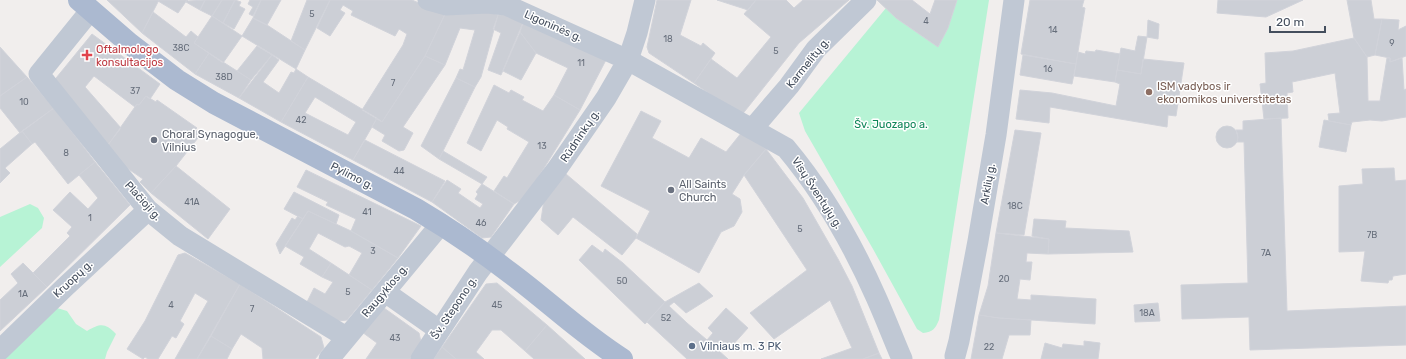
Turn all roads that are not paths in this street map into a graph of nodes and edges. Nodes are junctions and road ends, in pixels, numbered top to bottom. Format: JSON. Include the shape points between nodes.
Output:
{"nodes":[{"id":1,"x":428,"y":0,"type":"edge"},
{"id":2,"x":645,"y":0,"type":"edge"},
{"id":3,"x":866,"y":0,"type":"edge"},
{"id":4,"x":1014,"y":0,"type":"edge"},
{"id":5,"x":487,"y":2,"type":"edge"},
{"id":6,"x":84,"y":5,"type":"edge"},
{"id":7,"x":628,"y":60,"type":"junction"},
{"id":8,"x":753,"y":128,"type":"junction"},
{"id":9,"x":148,"y":210,"type":"junction"},
{"id":10,"x":441,"y":224,"type":"junction"},
{"id":11,"x":489,"y":258,"type":"junction"},
{"id":12,"x":386,"y":292,"type":"junction"},
{"id":13,"x":439,"y":330,"type":"junction"},
{"id":14,"x":346,"y":337,"type":"junction"},
{"id":15,"x":0,"y":350,"type":"edge"},
{"id":16,"x":952,"y":358,"type":"edge"},
{"id":17,"x":329,"y":359,"type":"edge"},
{"id":18,"x":421,"y":359,"type":"edge"},
{"id":19,"x":622,"y":359,"type":"edge"},
{"id":20,"x":902,"y":359,"type":"edge"}],
"edges":[{"from":1,"to":5,"type":"street","name":"Ligoninės g.","via":[[446,5]]},
{"from":2,"to":7,"type":"street","name":"Rūdninkų g."},
{"from":3,"to":8,"type":"street","name":"Karmelitų g.","via":[[816,49]]},
{"from":4,"to":16,"type":"street","name":"Arklių g.","via":[[996,135],[978,241],[959,341]]},
{"from":5,"to":7,"type":"street","name":"Ligoninės g.","via":[[506,5]]},
{"from":6,"to":9,"type":"street","name":"Plačioji g.","via":[[39,74]]},
{"from":6,"to":10,"type":"main road","name":"Pylimo g.","via":[[177,80],[214,103]]},
{"from":7,"to":8,"type":"street","name":"Visų Šventųjų g."},
{"from":7,"to":11,"type":"street","name":"Rūdninkų g.","via":[[606,98],[557,169]]},
{"from":8,"to":20,"type":"street","name":"Visų Šventųjų g.","via":[[786,148],[821,195],[876,296]]},
{"from":9,"to":14,"type":"street","name":"Plačioji g.","via":[[180,236]]},
{"from":9,"to":15,"type":"street","name":"Kruopų g."},
{"from":10,"to":11,"type":"main road","name":"Pylimo g."},
{"from":10,"to":12,"type":"street","name":"Raugyklos g."},
{"from":11,"to":13,"type":"street","name":"Šv. Stepono g."},
{"from":11,"to":19,"type":"main road","name":"Pylimo g."},
{"from":12,"to":13,"type":"street"},
{"from":12,"to":14,"type":"street","name":"Raugyklos g."},
{"from":13,"to":18,"type":"street","name":"Šv. Stepono g."},
{"from":14,"to":17,"type":"street","name":"Raugyklos g."}]}
